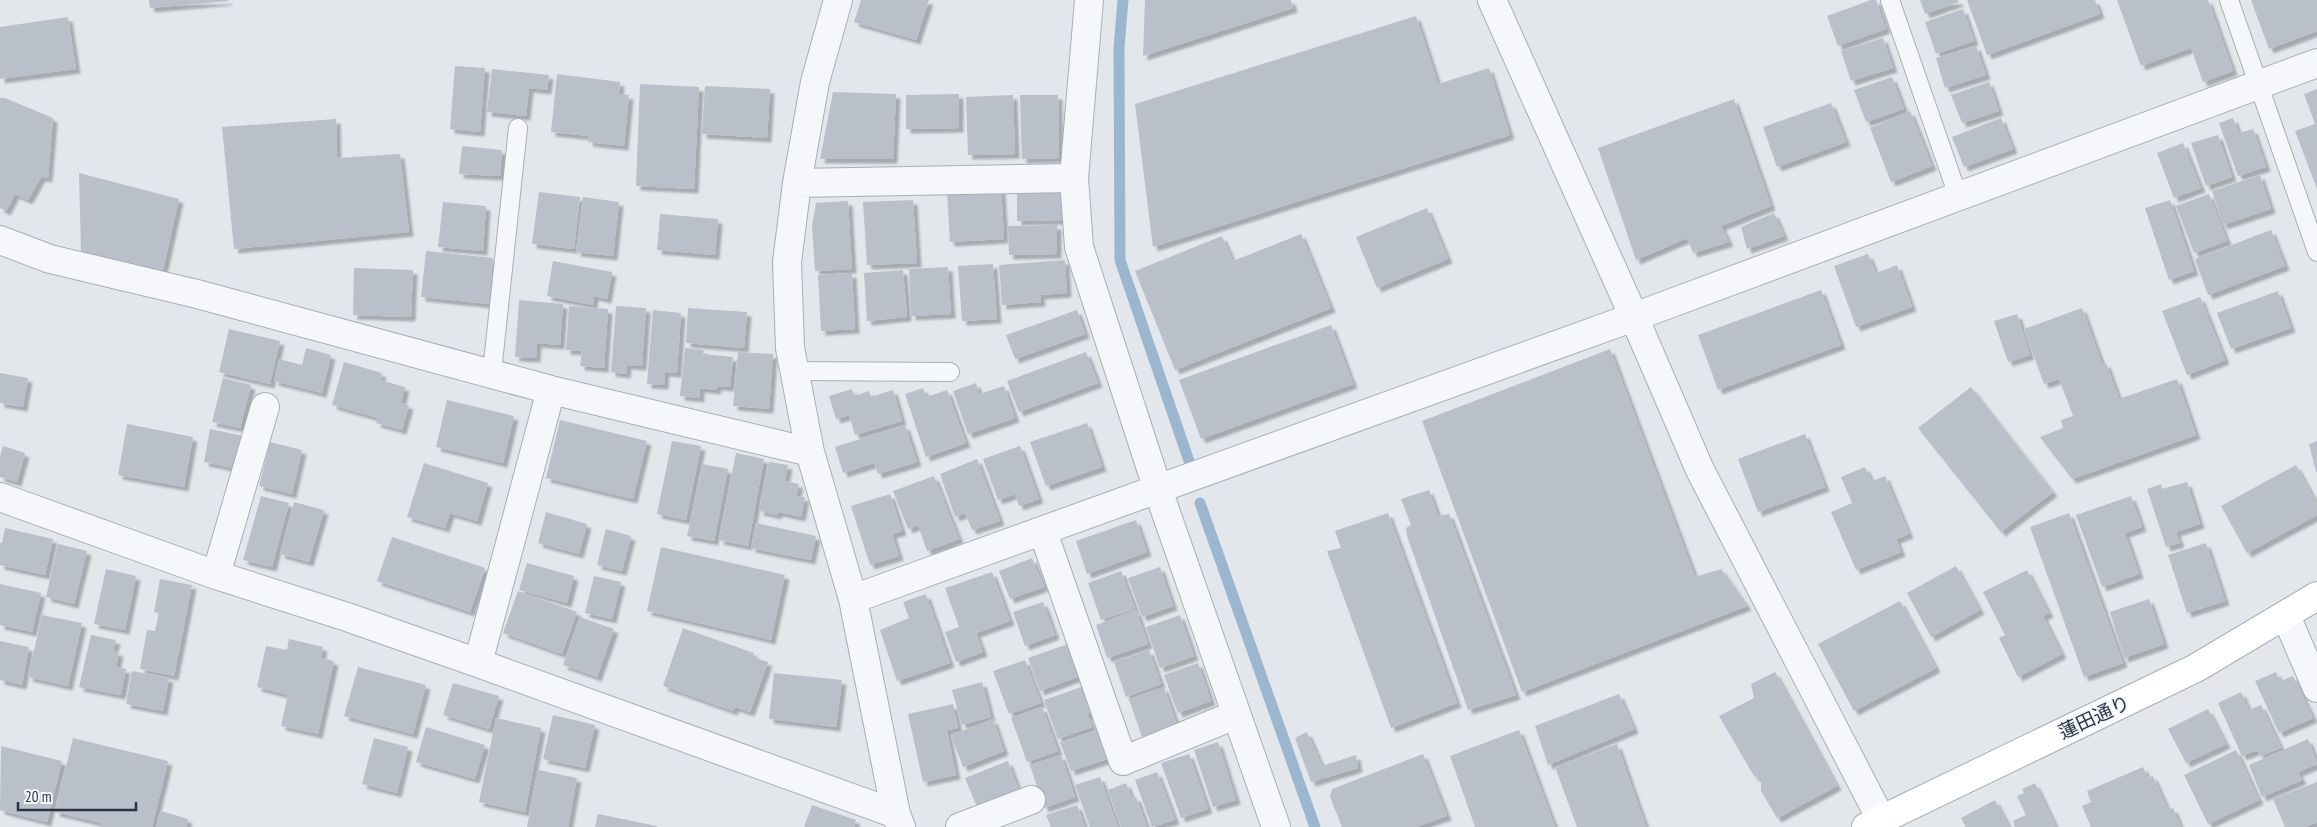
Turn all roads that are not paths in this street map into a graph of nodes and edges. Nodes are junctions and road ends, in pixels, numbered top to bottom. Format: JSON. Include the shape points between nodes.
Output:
{"nodes":[{"id":1,"x":838,"y":0,"type":"edge"},
{"id":2,"x":1089,"y":0,"type":"edge"},
{"id":3,"x":1492,"y":0,"type":"edge"},
{"id":4,"x":1890,"y":0,"type":"edge"},
{"id":5,"x":2229,"y":0,"type":"edge"},
{"id":6,"x":2317,"y":63,"type":"edge"},
{"id":7,"x":2258,"y":84,"type":"junction"},
{"id":8,"x":518,"y":128,"type":"dead end"},
{"id":9,"x":1074,"y":178,"type":"junction"},
{"id":10,"x":797,"y":183,"type":"junction"},
{"id":11,"x":1958,"y":196,"type":"junction"},
{"id":12,"x":0,"y":240,"type":"edge"},
{"id":13,"x":2317,"y":252,"type":"edge"},
{"id":14,"x":1634,"y":317,"type":"junction"},
{"id":15,"x":795,"y":370,"type":"junction"},
{"id":16,"x":492,"y":372,"type":"junction"},
{"id":17,"x":950,"y":372,"type":"dead end"},
{"id":18,"x":551,"y":390,"type":"junction"},
{"id":19,"x":265,"y":407,"type":"dead end"},
{"id":20,"x":810,"y":452,"type":"junction"},
{"id":21,"x":1158,"y":490,"type":"junction"},
{"id":22,"x":0,"y":497,"type":"edge"},
{"id":23,"x":1042,"y":532,"type":"junction"},
{"id":24,"x":216,"y":575,"type":"junction"},
{"id":25,"x":2317,"y":596,"type":"edge"},
{"id":26,"x":853,"y":600,"type":"junction"},
{"id":27,"x":2286,"y":616,"type":"junction"},
{"id":28,"x":478,"y":664,"type":"junction"},
{"id":29,"x":2317,"y":688,"type":"edge"},
{"id":30,"x":1235,"y":715,"type":"junction"},
{"id":31,"x":1031,"y":800,"type":"dead end"},
{"id":32,"x":899,"y":821,"type":"edge"},
{"id":33,"x":1878,"y":824,"type":"edge"},
{"id":34,"x":960,"y":827,"type":"edge"},
{"id":35,"x":1276,"y":827,"type":"edge"}],
"edges":[{"from":1,"to":10,"type":"street","via":[[815,82]]},
{"from":2,"to":9,"type":"street"},
{"from":3,"to":14,"type":"street"},
{"from":4,"to":11,"type":"lane"},
{"from":5,"to":7,"type":"lane"},
{"from":6,"to":7,"type":"street"},
{"from":7,"to":11,"type":"street"},
{"from":7,"to":13,"type":"lane"},
{"from":8,"to":16,"type":"lane"},
{"from":9,"to":10,"type":"street"},
{"from":9,"to":21,"type":"street","via":[[1079,247]]},
{"from":10,"to":15,"type":"street","via":[[787,262],[790,348]]},
{"from":11,"to":14,"type":"street"},
{"from":12,"to":16,"type":"street","via":[[50,258]]},
{"from":14,"to":21,"type":"street"},
{"from":14,"to":33,"type":"street","via":[[1700,470]]},
{"from":15,"to":17,"type":"lane"},
{"from":15,"to":20,"type":"street"},
{"from":16,"to":18,"type":"street"},
{"from":18,"to":20,"type":"street"},
{"from":18,"to":28,"type":"street"},
{"from":19,"to":24,"type":"street"},
{"from":20,"to":26,"type":"street"},
{"from":21,"to":23,"type":"street"},
{"from":21,"to":30,"type":"street"},
{"from":22,"to":24,"type":"street"},
{"from":23,"to":26,"type":"street"},
{"from":23,"to":30,"type":"street","via":[[1123,761]]},
{"from":24,"to":28,"type":"street"},
{"from":25,"to":27,"type":"main road","name":"蓮田通り"},
{"from":26,"to":32,"type":"street"},
{"from":27,"to":29,"type":"street"},
{"from":27,"to":33,"type":"main road","name":"蓮田通り","via":[[2196,668]]},
{"from":28,"to":32,"type":"street"},
{"from":30,"to":35,"type":"street"},
{"from":31,"to":34,"type":"street"}]}
